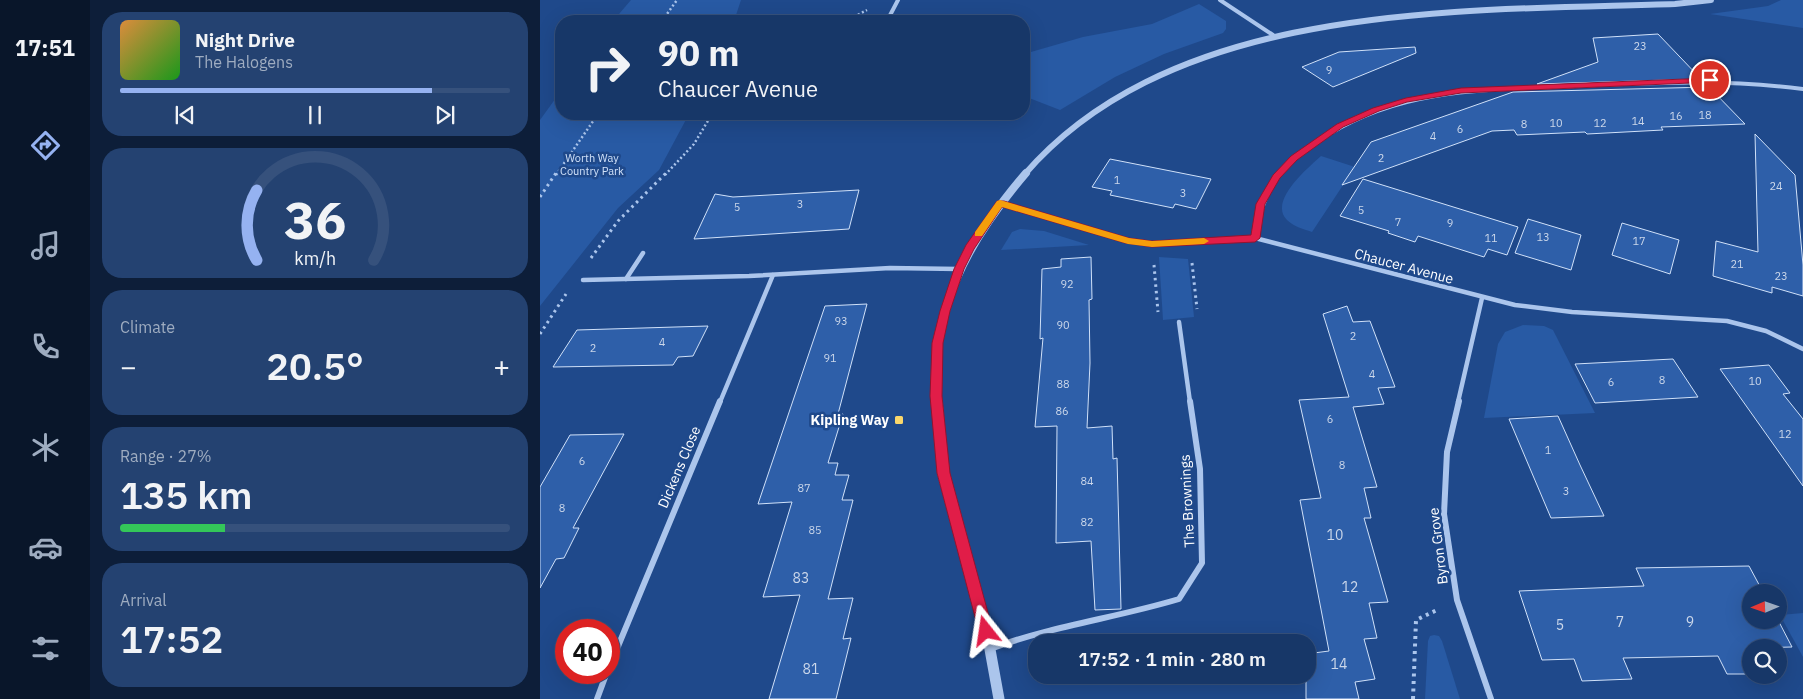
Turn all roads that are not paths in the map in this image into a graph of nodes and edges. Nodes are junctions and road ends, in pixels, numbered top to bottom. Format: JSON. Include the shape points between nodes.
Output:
{"nodes":[{"id":1,"x":898,"y":0,"type":"edge"},
{"id":2,"x":1220,"y":0,"type":"edge"},
{"id":3,"x":1711,"y":0,"type":"edge"},
{"id":4,"x":890,"y":15,"type":"edge"},
{"id":5,"x":1273,"y":35,"type":"junction"},
{"id":6,"x":1803,"y":89,"type":"edge"},
{"id":7,"x":1000,"y":204,"type":"junction"},
{"id":8,"x":1255,"y":238,"type":"junction"},
{"id":9,"x":643,"y":252,"type":"dead end"},
{"id":10,"x":959,"y":269,"type":"junction"},
{"id":11,"x":773,"y":274,"type":"junction"},
{"id":12,"x":626,"y":279,"type":"junction"},
{"id":13,"x":584,"y":280,"type":"dead end"},
{"id":14,"x":1482,"y":298,"type":"junction"},
{"id":15,"x":1179,"y":322,"type":"road end"},
{"id":16,"x":1803,"y":349,"type":"edge"},
{"id":17,"x":620,"y":642,"type":"edge"},
{"id":18,"x":990,"y":648,"type":"junction"},
{"id":19,"x":602,"y":684,"type":"edge"},
{"id":20,"x":596,"y":699,"type":"edge"},
{"id":21,"x":1000,"y":699,"type":"edge"},
{"id":22,"x":1490,"y":699,"type":"edge"}],
"edges":[{"from":1,"to":4,"type":"street"},
{"from":2,"to":5,"type":"street"},
{"from":3,"to":5,"type":"street","via":[[1423,12]]},
{"from":5,"to":7,"type":"street","via":[[1195,59],[1124,93],[1066,133],[1032,165]]},
{"from":6,"to":8,"type":"street","via":[[1686,80],[1461,91],[1406,100],[1340,126],[1294,158],[1276,177],[1261,204]]},
{"from":7,"to":8,"type":"street","name":"Chaucer Avenue","via":[[1128,241],[1152,244]]},
{"from":7,"to":10,"type":"street","via":[[969,248]]},
{"from":8,"to":14,"type":"street","name":"Chaucer Avenue"},
{"from":9,"to":12,"type":"street"},
{"from":10,"to":11,"type":"street","via":[[863,268]]},
{"from":10,"to":18,"type":"street","via":[[938,343],[936,396],[943,473]]},
{"from":11,"to":12,"type":"street"},
{"from":11,"to":17,"type":"street","name":"Dickens Close"},
{"from":12,"to":13,"type":"street"},
{"from":14,"to":16,"type":"street","name":"Chaucer Avenue","via":[[1515,306],[1572,312],[1727,321],[1783,338]]},
{"from":14,"to":22,"type":"street","name":"Byron Grove","via":[[1447,452],[1444,514],[1457,600]]},
{"from":15,"to":18,"type":"street","name":"The Brownings","via":[[1200,469],[1202,563],[1179,599],[1025,636]]},
{"from":18,"to":21,"type":"street"},
{"from":19,"to":20,"type":"street"}]}
